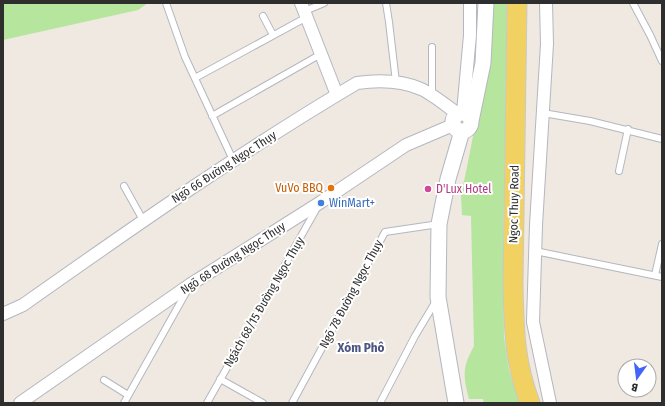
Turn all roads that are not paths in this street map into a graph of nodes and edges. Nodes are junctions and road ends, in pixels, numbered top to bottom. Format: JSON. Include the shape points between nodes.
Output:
{"nodes":[{"id":1,"x":166,"y":3,"type":"edge"},
{"id":2,"x":324,"y":3,"type":"edge"},
{"id":3,"x":386,"y":3,"type":"edge"},
{"id":4,"x":470,"y":3,"type":"edge"},
{"id":5,"x":486,"y":3,"type":"edge"},
{"id":6,"x":517,"y":3,"type":"edge"},
{"id":7,"x":546,"y":3,"type":"edge"},
{"id":8,"x":633,"y":3,"type":"edge"},
{"id":9,"x":304,"y":10,"type":"edge"},
{"id":10,"x":264,"y":16,"type":"dead end"},
{"id":11,"x":273,"y":35,"type":"junction"},
{"id":12,"x":432,"y":46,"type":"dead end"},
{"id":13,"x":321,"y":54,"type":"junction"},
{"id":14,"x":662,"y":61,"type":"edge"},
{"id":15,"x":195,"y":78,"type":"junction"},
{"id":16,"x":396,"y":82,"type":"junction"},
{"id":17,"x":337,"y":95,"type":"junction"},
{"id":18,"x":432,"y":96,"type":"junction"},
{"id":19,"x":543,"y":113,"type":"junction"},
{"id":20,"x":212,"y":116,"type":"junction"},
{"id":21,"x":461,"y":121,"type":"junction"},
{"id":22,"x":628,"y":129,"type":"junction"},
{"id":23,"x":662,"y":139,"type":"edge"},
{"id":24,"x":233,"y":160,"type":"junction"},
{"id":25,"x":619,"y":171,"type":"dead end"},
{"id":26,"x":124,"y":186,"type":"dead end"},
{"id":27,"x":321,"y":202,"type":"junction"},
{"id":28,"x":143,"y":220,"type":"junction"},
{"id":29,"x":439,"y":224,"type":"junction"},
{"id":30,"x":662,"y":244,"type":"edge"},
{"id":31,"x":535,"y":251,"type":"junction"},
{"id":32,"x":655,"y":275,"type":"junction"},
{"id":33,"x":662,"y":277,"type":"edge"},
{"id":34,"x":191,"y":284,"type":"junction"},
{"id":35,"x":438,"y":297,"type":"junction"},
{"id":36,"x":3,"y":314,"type":"edge"},
{"id":37,"x":220,"y":379,"type":"junction"},
{"id":38,"x":104,"y":380,"type":"dead end"},
{"id":39,"x":128,"y":395,"type":"junction"},
{"id":40,"x":20,"y":403,"type":"edge"},
{"id":41,"x":124,"y":403,"type":"edge"},
{"id":42,"x":207,"y":403,"type":"edge"},
{"id":43,"x":263,"y":403,"type":"edge"},
{"id":44,"x":292,"y":403,"type":"edge"},
{"id":45,"x":380,"y":403,"type":"edge"},
{"id":46,"x":456,"y":403,"type":"edge"},
{"id":47,"x":530,"y":403,"type":"edge"},
{"id":48,"x":550,"y":403,"type":"edge"}],
"edges":[{"from":1,"to":15,"type":"lane"},
{"from":2,"to":9,"type":"lane"},
{"from":3,"to":16,"type":"lane"},
{"from":4,"to":21,"type":"street","via":[[470,35]]},
{"from":5,"to":21,"type":"street","via":[[483,63]]},
{"from":6,"to":47,"type":"main road","name":"Ngoc Thuy Road","via":[[514,327],[518,362]]},
{"from":7,"to":19,"type":"street","name":"Ngoc Thuy Road","via":[[547,44]]},
{"from":8,"to":14,"type":"lane"},
{"from":9,"to":11,"type":"lane"},
{"from":9,"to":13,"type":"street"},
{"from":10,"to":11,"type":"lane"},
{"from":11,"to":15,"type":"lane"},
{"from":12,"to":18,"type":"lane"},
{"from":13,"to":17,"type":"street"},
{"from":13,"to":20,"type":"lane"},
{"from":15,"to":20,"type":"lane"},
{"from":16,"to":17,"type":"street","name":"Ngõ 66 Đường Ngọc Thụy","via":[[357,83]]},
{"from":16,"to":18,"type":"street","name":"Ngõ 66 Đường Ngọc Thụy","via":[[423,90]]},
{"from":17,"to":24,"type":"street","name":"Ngõ 66 Đường Ngọc Thụy"},
{"from":18,"to":21,"type":"street","name":"Ngõ 66 Đường Ngọc Thụy"},
{"from":19,"to":22,"type":"lane"},
{"from":19,"to":31,"type":"street","name":"Ngoc Thuy Road"},
{"from":20,"to":24,"type":"lane"},
{"from":21,"to":27,"type":"street","name":"Ngõ 68 Đường Ngọc Thụy","via":[[406,144]]},
{"from":21,"to":29,"type":"street"},
{"from":22,"to":23,"type":"lane"},
{"from":22,"to":25,"type":"lane"},
{"from":24,"to":28,"type":"street","name":"Ngõ 66 Đường Ngọc Thụy"},
{"from":26,"to":28,"type":"lane"},
{"from":27,"to":34,"type":"street","name":"Ngõ 68 Đường Ngọc Thụy"},
{"from":27,"to":37,"type":"lane","name":"Ngách 68/15 Đường Ngọc Thụy"},
{"from":28,"to":36,"type":"street","name":"Ngõ 66 Đường Ngọc Thụy","via":[[23,305]]},
{"from":29,"to":35,"type":"street"},
{"from":29,"to":44,"type":"lane","name":"Ngõ 78 Đường Ngọc Thụy","via":[[384,232]]},
{"from":30,"to":32,"type":"lane"},
{"from":31,"to":32,"type":"lane"},
{"from":31,"to":48,"type":"street","name":"Ngoc Thuy Road","via":[[533,322]]},
{"from":32,"to":33,"type":"lane"},
{"from":34,"to":39,"type":"lane"},
{"from":34,"to":40,"type":"street","name":"Ngõ 68 Đường Ngọc Thụy"},
{"from":35,"to":45,"type":"lane"},
{"from":35,"to":46,"type":"street"},
{"from":37,"to":42,"type":"lane","name":"Ngách 68/15 Đường Ngọc Thụy"},
{"from":37,"to":43,"type":"lane"},
{"from":38,"to":39,"type":"lane"},
{"from":39,"to":41,"type":"lane"}]}
